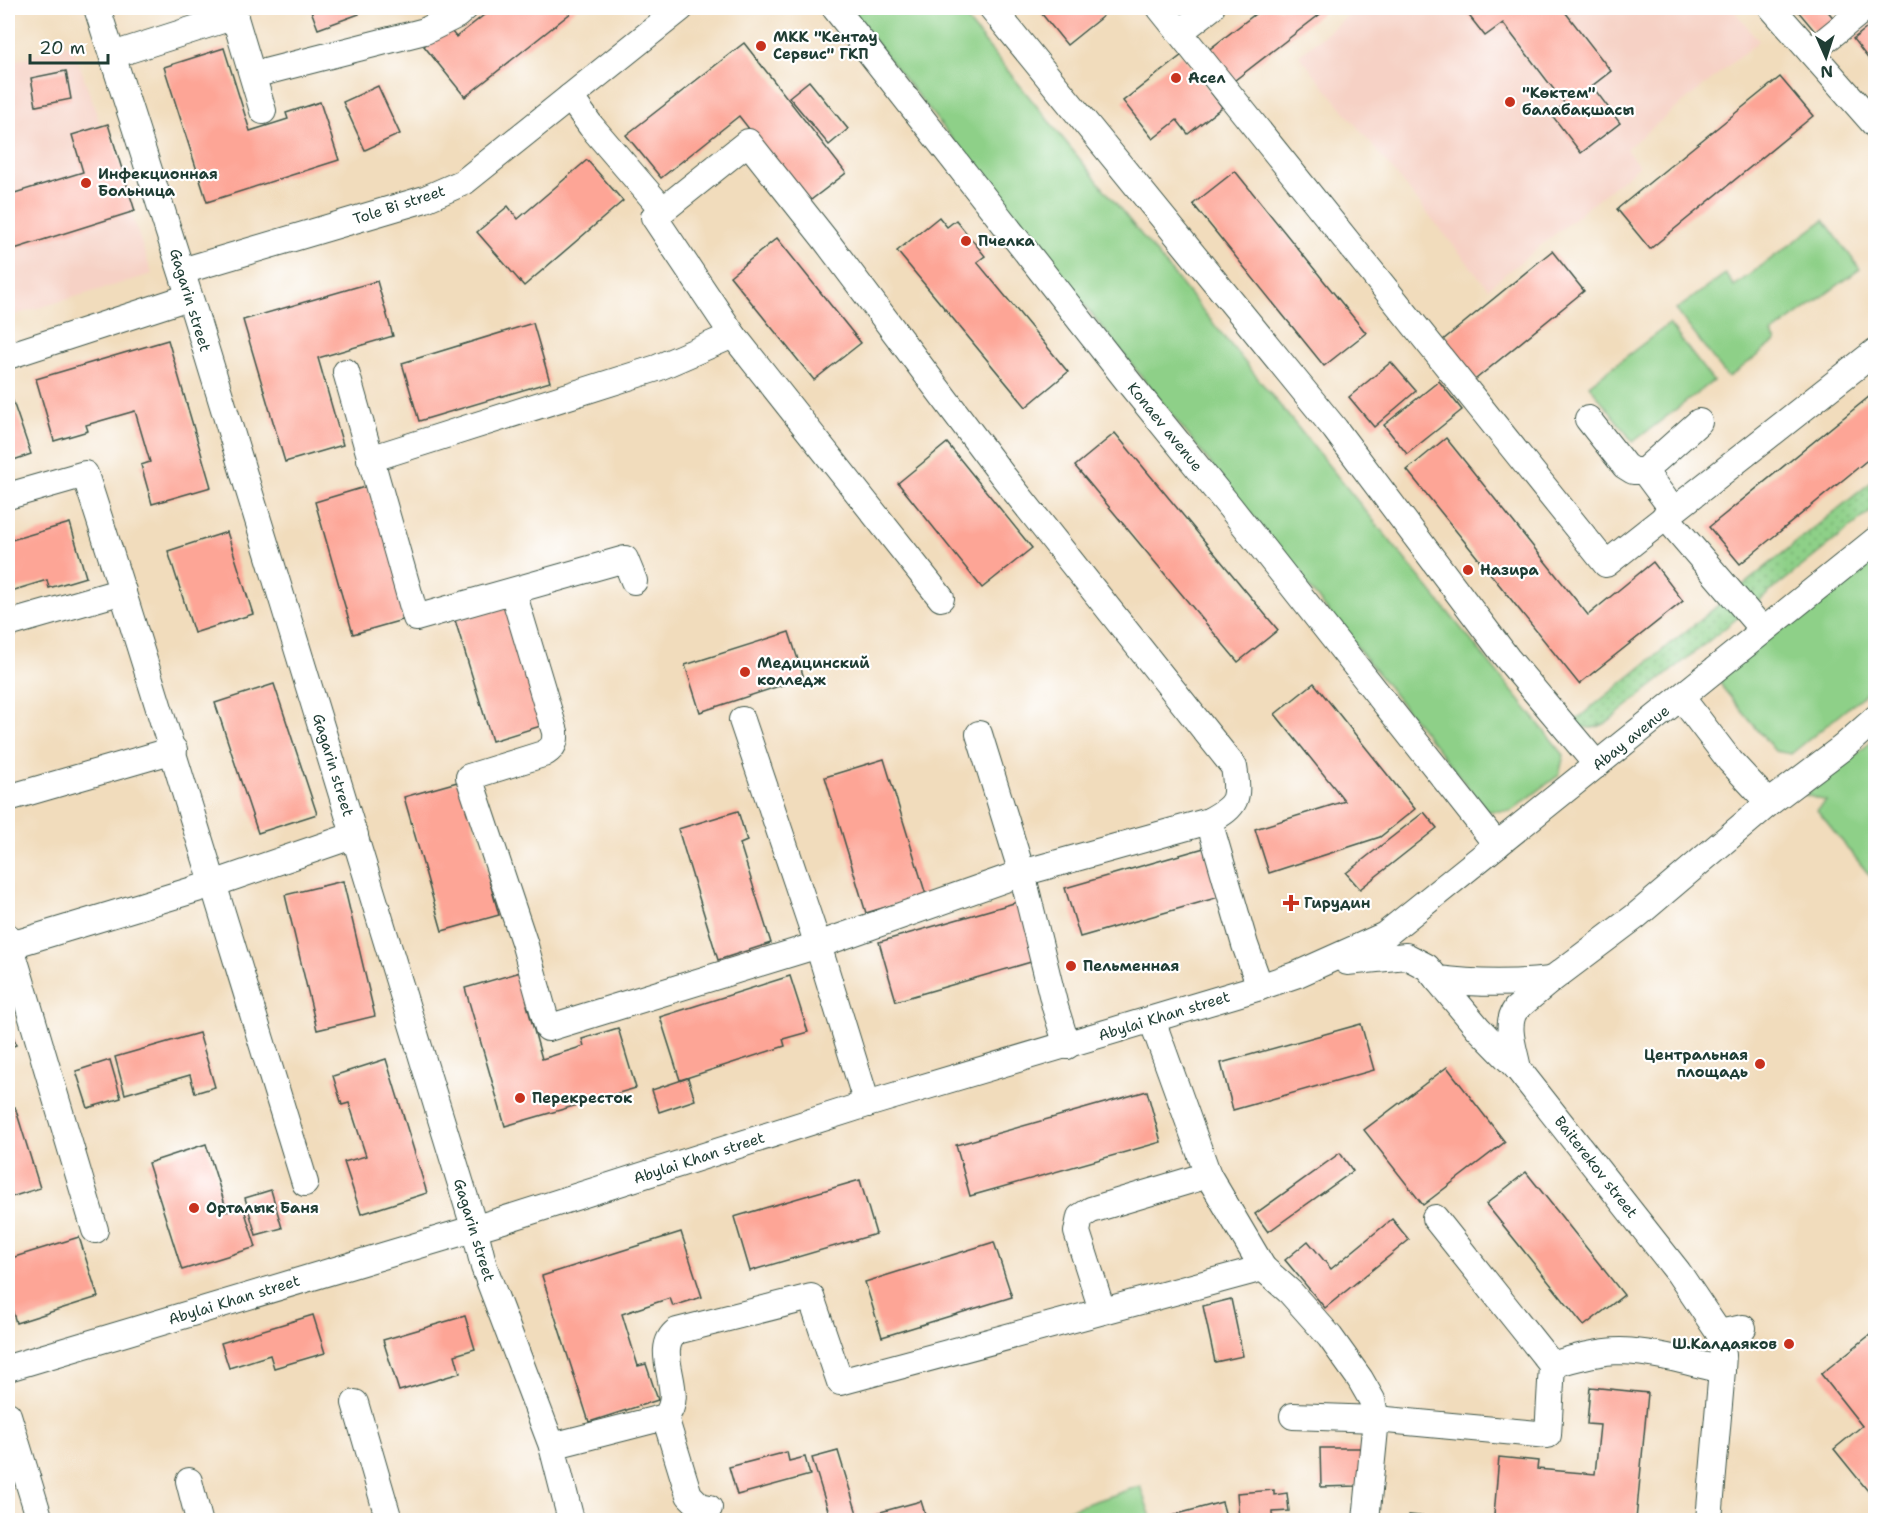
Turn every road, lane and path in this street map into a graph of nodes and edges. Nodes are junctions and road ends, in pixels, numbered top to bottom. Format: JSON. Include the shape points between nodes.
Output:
{"nodes":[{"id":1,"x":97,"y":8,"type":"edge"},
{"id":2,"x":465,"y":8,"type":"edge"},
{"id":3,"x":835,"y":8,"type":"edge"},
{"id":4,"x":992,"y":8,"type":"edge"},
{"id":5,"x":1160,"y":8,"type":"edge"},
{"id":6,"x":1211,"y":8,"type":"edge"},
{"id":7,"x":1772,"y":8,"type":"edge"},
{"id":8,"x":1865,"y":8,"type":"edge"},
{"id":9,"x":676,"y":10,"type":"edge"},
{"id":10,"x":234,"y":12,"type":"edge"},
{"id":11,"x":1180,"y":32,"type":"junction"},
{"id":12,"x":1811,"y":52,"type":"junction"},
{"id":13,"x":112,"y":55,"type":"junction"},
{"id":14,"x":253,"y":75,"type":"junction"},
{"id":15,"x":570,"y":97,"type":"junction"},
{"id":16,"x":263,"y":111,"type":"dead end"},
{"id":17,"x":1875,"y":126,"type":"edge"},
{"id":18,"x":654,"y":217,"type":"dead end"},
{"id":19,"x":182,"y":271,"type":"junction"},
{"id":20,"x":189,"y":297,"type":"junction"},
{"id":21,"x":733,"y":335,"type":"junction"},
{"id":22,"x":1875,"y":351,"type":"edge"},
{"id":23,"x":8,"y":356,"type":"edge"},
{"id":24,"x":346,"y":372,"type":"dead end"},
{"id":25,"x":1588,"y":419,"type":"dead end"},
{"id":26,"x":1699,"y":422,"type":"dead end"},
{"id":27,"x":370,"y":459,"type":"junction"},
{"id":28,"x":1644,"y":471,"type":"junction"},
{"id":29,"x":8,"y":496,"type":"edge"},
{"id":30,"x":1669,"y":513,"type":"junction"},
{"id":31,"x":1875,"y":540,"type":"edge"},
{"id":32,"x":634,"y":581,"type":"dead end"},
{"id":33,"x":123,"y":591,"type":"junction"},
{"id":34,"x":513,"y":592,"type":"junction"},
{"id":35,"x":941,"y":598,"type":"dead end"},
{"id":36,"x":8,"y":624,"type":"edge"},
{"id":37,"x":1763,"y":630,"type":"junction"},
{"id":38,"x":1681,"y":697,"type":"junction"},
{"id":39,"x":1875,"y":718,"type":"edge"},
{"id":40,"x":742,"y":720,"type":"dead end"},
{"id":41,"x":979,"y":734,"type":"dead end"},
{"id":42,"x":174,"y":750,"type":"junction"},
{"id":43,"x":1597,"y":765,"type":"junction"},
{"id":44,"x":8,"y":798,"type":"edge"},
{"id":45,"x":1769,"y":803,"type":"junction"},
{"id":46,"x":1209,"y":821,"type":"junction"},
{"id":47,"x":355,"y":835,"type":"junction"},
{"id":48,"x":1497,"y":845,"type":"junction"},
{"id":49,"x":1022,"y":873,"type":"junction"},
{"id":50,"x":213,"y":884,"type":"junction"},
{"id":51,"x":1386,"y":935,"type":"joint"},
{"id":52,"x":8,"y":943,"type":"edge"},
{"id":53,"x":818,"y":945,"type":"junction"},
{"id":54,"x":1298,"y":974,"type":"junction"},
{"id":55,"x":1437,"y":979,"type":"junction"},
{"id":56,"x":1551,"y":980,"type":"junction"},
{"id":57,"x":1260,"y":987,"type":"junction"},
{"id":58,"x":1152,"y":1020,"type":"junction"},
{"id":59,"x":1067,"y":1046,"type":"junction"},
{"id":60,"x":1518,"y":1069,"type":"junction"},
{"id":61,"x":867,"y":1104,"type":"junction"},
{"id":62,"x":1208,"y":1175,"type":"junction"},
{"id":63,"x":305,"y":1183,"type":"dead end"},
{"id":64,"x":1435,"y":1218,"type":"dead end"},
{"id":65,"x":474,"y":1227,"type":"junction"},
{"id":66,"x":95,"y":1230,"type":"dead end"},
{"id":67,"x":1263,"y":1268,"type":"junction"},
{"id":68,"x":1102,"y":1310,"type":"junction"},
{"id":69,"x":1552,"y":1365,"type":"junction"},
{"id":70,"x":8,"y":1368,"type":"edge"},
{"id":71,"x":1722,"y":1370,"type":"junction"},
{"id":72,"x":355,"y":1403,"type":"dead end"},
{"id":73,"x":8,"y":1415,"type":"edge"},
{"id":74,"x":1293,"y":1416,"type":"dead end"},
{"id":75,"x":665,"y":1417,"type":"junction"},
{"id":76,"x":1376,"y":1419,"type":"junction"},
{"id":77,"x":552,"y":1446,"type":"junction"},
{"id":78,"x":189,"y":1481,"type":"dead end"},
{"id":79,"x":709,"y":1508,"type":"dead end"},
{"id":80,"x":40,"y":1521,"type":"edge"},
{"id":81,"x":199,"y":1521,"type":"edge"},
{"id":82,"x":389,"y":1521,"type":"edge"},
{"id":83,"x":571,"y":1521,"type":"edge"},
{"id":84,"x":1366,"y":1521,"type":"edge"},
{"id":85,"x":1709,"y":1521,"type":"edge"}],
"edges":[{"from":1,"to":13,"type":"street","name":"Gagarin street"},
{"from":2,"to":14,"type":"street","via":[[424,31]]},
{"from":3,"to":48,"type":"street","name":"Konaev avenue"},
{"from":4,"to":43,"type":"street","via":[[1335,429],[1507,658]]},
{"from":5,"to":11,"type":"street"},
{"from":6,"to":11,"type":"street"},
{"from":7,"to":12,"type":"street"},
{"from":8,"to":12,"type":"street"},
{"from":9,"to":15,"type":"street","name":"Tole Bi street"},
{"from":10,"to":13,"type":"street"},
{"from":10,"to":14,"type":"street"},
{"from":11,"to":30,"type":"street","via":[[1606,564]]},
{"from":12,"to":17,"type":"street"},
{"from":13,"to":19,"type":"street","name":"Gagarin street"},
{"from":14,"to":16,"type":"street"},
{"from":15,"to":19,"type":"street","name":"Tole Bi street","via":[[464,182],[425,199]]},
{"from":15,"to":46,"type":"street","via":[[663,210],[748,142],[1003,476],[1234,767],[1235,800],[1227,812]]},
{"from":18,"to":21,"type":"street"},
{"from":19,"to":20,"type":"street","name":"Gagarin street"},
{"from":20,"to":23,"type":"street"},
{"from":20,"to":47,"type":"street","name":"Gagarin street"},
{"from":21,"to":27,"type":"street","via":[[657,368]]},
{"from":21,"to":35,"type":"street"},
{"from":22,"to":30,"type":"street"},
{"from":24,"to":27,"type":"street"},
{"from":25,"to":28,"type":"street","via":[[1625,466]]},
{"from":26,"to":28,"type":"street"},
{"from":27,"to":34,"type":"street","via":[[416,618]]},
{"from":28,"to":30,"type":"street"},
{"from":29,"to":33,"type":"street","via":[[85,474]]},
{"from":30,"to":37,"type":"street"},
{"from":31,"to":37,"type":"street","name":"Abay avenue"},
{"from":32,"to":34,"type":"street","via":[[625,559]]},
{"from":33,"to":36,"type":"street"},
{"from":33,"to":42,"type":"street"},
{"from":34,"to":53,"type":"street","via":[[556,739],[552,749],[543,754],[469,777],[548,1028]]},
{"from":37,"to":38,"type":"street","name":"Abay avenue"},
{"from":38,"to":43,"type":"street","name":"Abay avenue"},
{"from":38,"to":45,"type":"street","via":[[1730,761]]},
{"from":39,"to":45,"type":"street"},
{"from":40,"to":53,"type":"street"},
{"from":41,"to":49,"type":"street"},
{"from":42,"to":44,"type":"street"},
{"from":42,"to":50,"type":"street"},
{"from":43,"to":48,"type":"street","name":"Abay avenue"},
{"from":45,"to":56,"type":"street","via":[[1636,916]]},
{"from":46,"to":49,"type":"street"},
{"from":46,"to":57,"type":"street"},
{"from":47,"to":50,"type":"street"},
{"from":47,"to":65,"type":"street","name":"Gagarin street"},
{"from":48,"to":51,"type":"street","name":"Abay avenue"},
{"from":49,"to":53,"type":"street"},
{"from":49,"to":59,"type":"street"},
{"from":50,"to":52,"type":"street"},
{"from":50,"to":63,"type":"street"},
{"from":51,"to":54,"type":"street","name":"Abylai Khan street"},
{"from":52,"to":66,"type":"street"},
{"from":53,"to":61,"type":"street"},
{"from":54,"to":55,"type":"street","name":"Baiterekov street","via":[[1354,960],[1406,956],[1427,967]]},
{"from":54,"to":57,"type":"street","name":"Abylai Khan street"},
{"from":55,"to":56,"type":"street","via":[[1474,983]]},
{"from":55,"to":60,"type":"street","name":"Baiterekov street"},
{"from":56,"to":60,"type":"street","via":[[1512,1014],[1511,1034]]},
{"from":57,"to":58,"type":"street","name":"Abylai Khan street"},
{"from":58,"to":59,"type":"street","name":"Abylai Khan street"},
{"from":58,"to":62,"type":"street"},
{"from":59,"to":61,"type":"street","name":"Abylai Khan street"},
{"from":60,"to":71,"type":"street","name":"Baiterekov street","via":[[1678,1272],[1731,1331]]},
{"from":61,"to":65,"type":"street","name":"Abylai Khan street"},
{"from":62,"to":67,"type":"street"},
{"from":62,"to":68,"type":"street","via":[[1091,1210],[1080,1217],[1077,1232]]},
{"from":64,"to":69,"type":"street"},
{"from":65,"to":70,"type":"street","name":"Abylai Khan street"},
{"from":65,"to":77,"type":"street","name":"Gagarin street","via":[[484,1267]]},
{"from":67,"to":68,"type":"street"},
{"from":67,"to":76,"type":"street","via":[[1330,1336],[1372,1400]]},
{"from":68,"to":75,"type":"street","via":[[840,1382],[811,1297],[670,1336],[667,1346],[673,1403]]},
{"from":69,"to":71,"type":"street","via":[[1620,1351],[1667,1356]]},
{"from":69,"to":76,"type":"street","via":[[1548,1435]]},
{"from":71,"to":85,"type":"street","name":"Baiterekov street"},
{"from":72,"to":82,"type":"street"},
{"from":73,"to":80,"type":"street"},
{"from":74,"to":76,"type":"street"},
{"from":75,"to":77,"type":"street"},
{"from":75,"to":79,"type":"street","via":[[690,1496],[700,1506]]},
{"from":76,"to":84,"type":"street"},
{"from":77,"to":83,"type":"street","name":"Gagarin street"},
{"from":78,"to":81,"type":"street"}]}
